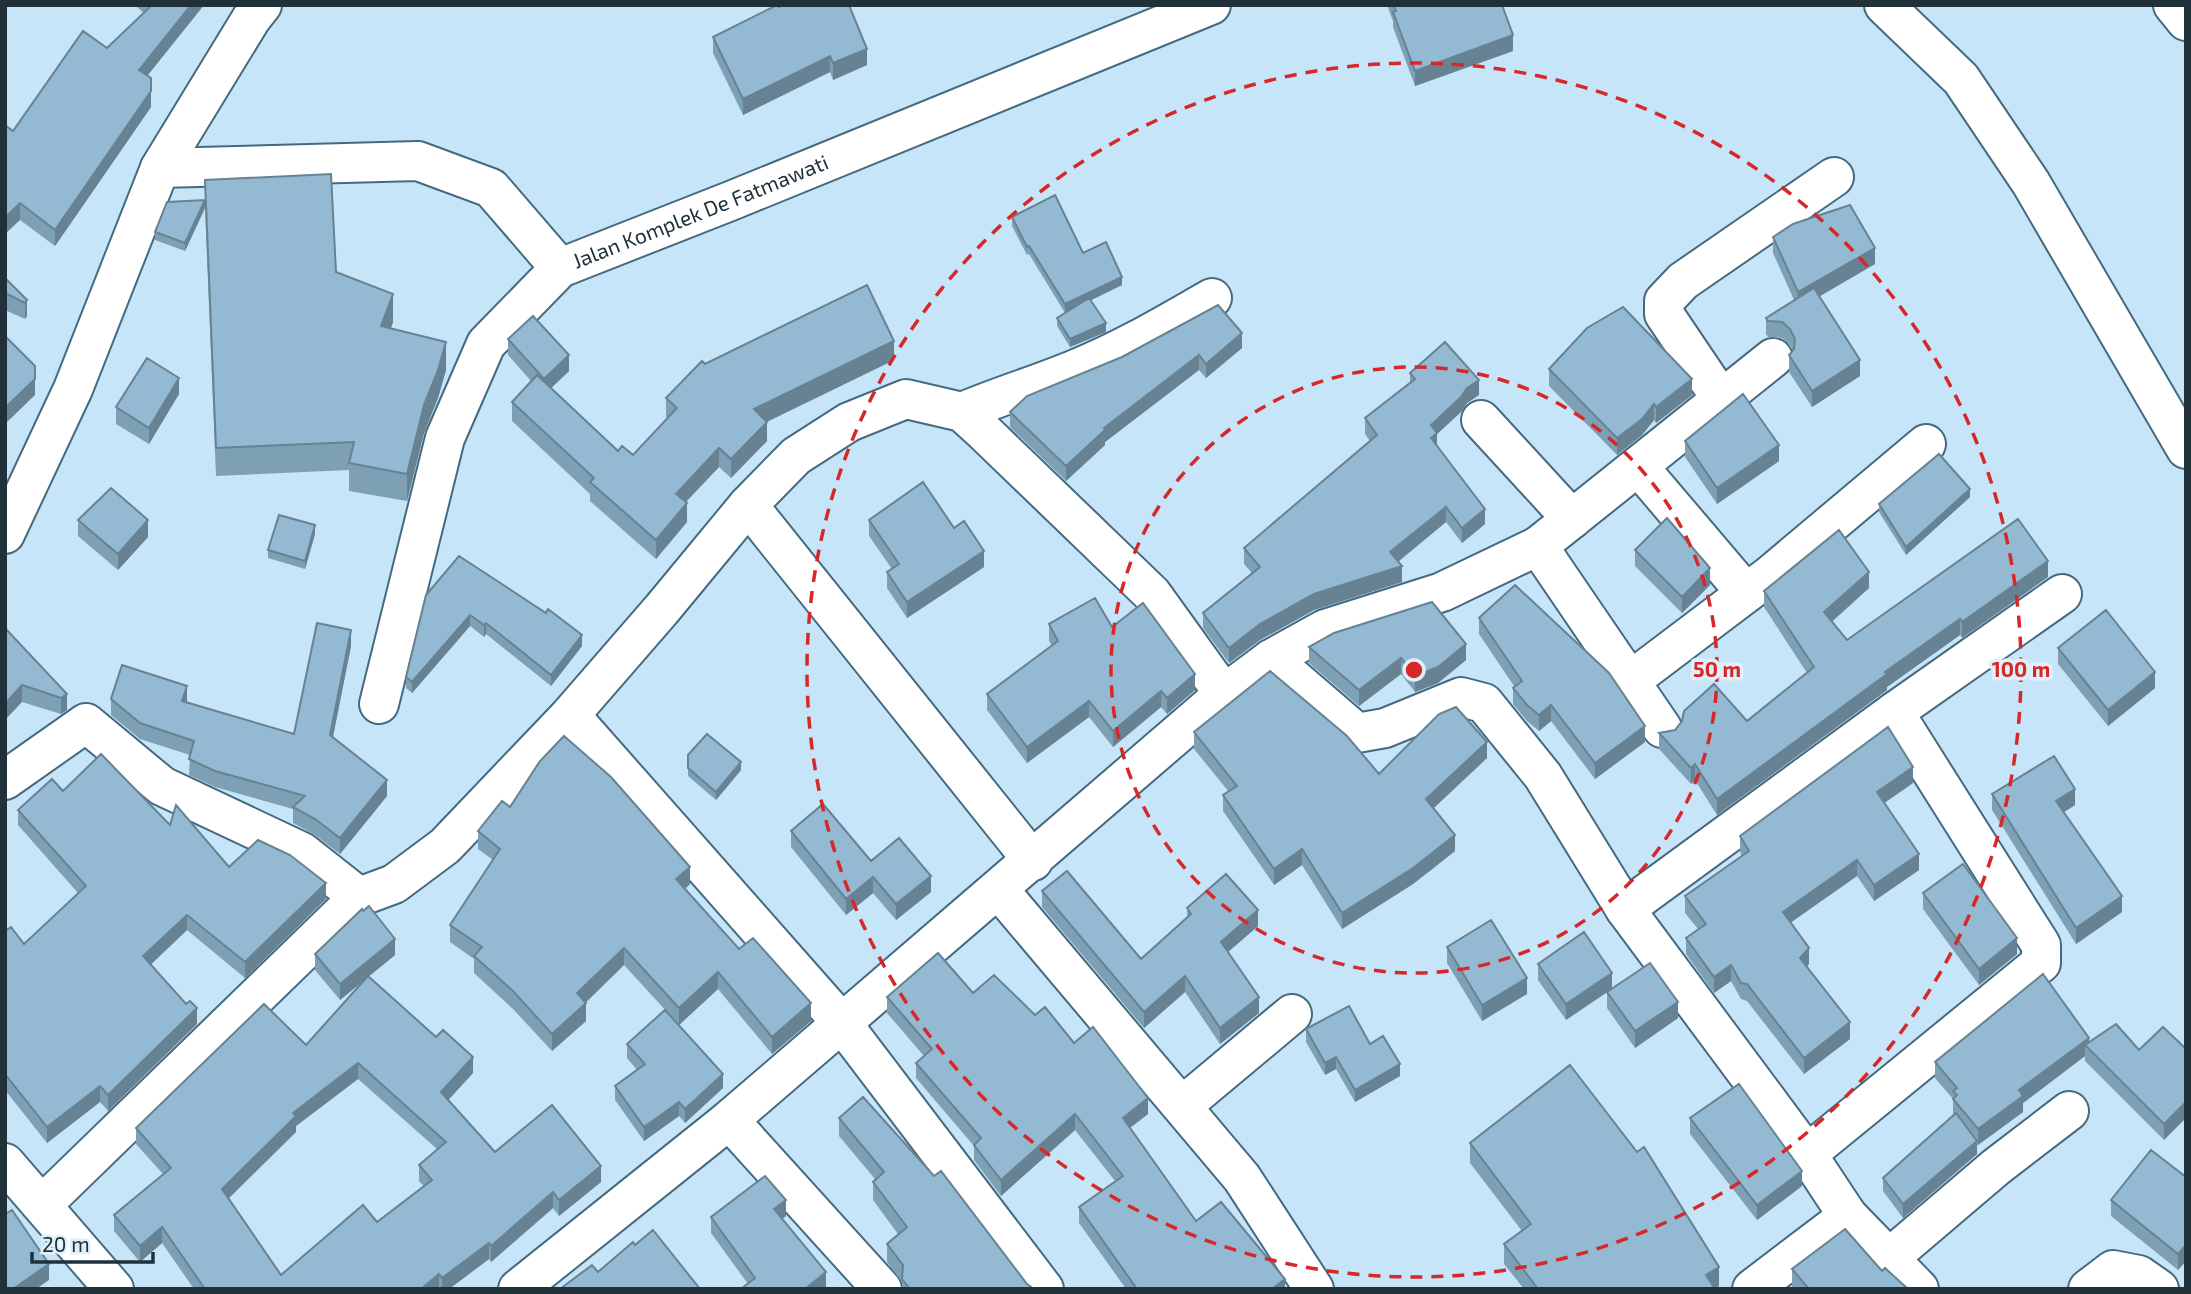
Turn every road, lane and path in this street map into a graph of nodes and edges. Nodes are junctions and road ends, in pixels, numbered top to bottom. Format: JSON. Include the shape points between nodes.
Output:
{"nodes":[{"id":1,"x":1211,"y":5,"type":"edge"},
{"id":2,"x":1884,"y":5,"type":"edge"},
{"id":3,"x":2173,"y":5,"type":"edge"},
{"id":4,"x":248,"y":10,"type":"edge"},
{"id":5,"x":2186,"y":21,"type":"edge"},
{"id":6,"x":160,"y":168,"type":"junction"},
{"id":7,"x":1835,"y":177,"type":"dead end"},
{"id":8,"x":560,"y":268,"type":"junction"},
{"id":9,"x":1212,"y":298,"type":"dead end"},
{"id":10,"x":1773,"y":358,"type":"dead end"},
{"id":11,"x":1721,"y":400,"type":"junction"},
{"id":12,"x":962,"y":412,"type":"junction"},
{"id":13,"x":1481,"y":420,"type":"dead end"},
{"id":14,"x":1926,"y":444,"type":"dead end"},
{"id":15,"x":2186,"y":449,"type":"edge"},
{"id":16,"x":1638,"y":466,"type":"junction"},
{"id":17,"x":748,"y":505,"type":"junction"},
{"id":18,"x":1572,"y":519,"type":"junction"},
{"id":19,"x":5,"y":534,"type":"edge"},
{"id":20,"x":1538,"y":546,"type":"junction"},
{"id":21,"x":1746,"y":593,"type":"junction"},
{"id":22,"x":2062,"y":594,"type":"dead end"},
{"id":23,"x":1271,"y":659,"type":"junction"},
{"id":24,"x":1630,"y":681,"type":"junction"},
{"id":25,"x":1224,"y":694,"type":"junction"},
{"id":26,"x":379,"y":704,"type":"dead end"},
{"id":27,"x":1894,"y":712,"type":"junction"},
{"id":28,"x":570,"y":715,"type":"junction"},
{"id":29,"x":1662,"y":728,"type":"dead end"},
{"id":30,"x":5,"y":780,"type":"edge"},
{"id":31,"x":1033,"y":860,"type":"junction"},
{"id":32,"x":999,"y":890,"type":"junction"},
{"id":33,"x":359,"y":897,"type":"junction"},
{"id":34,"x":1625,"y":909,"type":"junction"},
{"id":35,"x":1292,"y":1014,"type":"dead end"},
{"id":36,"x":841,"y":1022,"type":"junction"},
{"id":37,"x":1182,"y":1106,"type":"junction"},
{"id":38,"x":2069,"y":1111,"type":"dead end"},
{"id":39,"x":729,"y":1120,"type":"junction"},
{"id":40,"x":1807,"y":1154,"type":"junction"},
{"id":41,"x":5,"y":1163,"type":"edge"},
{"id":42,"x":42,"y":1205,"type":"junction"},
{"id":43,"x":1847,"y":1216,"type":"junction"},
{"id":44,"x":1888,"y":1259,"type":"junction"},
{"id":45,"x":114,"y":1289,"type":"edge"},
{"id":46,"x":518,"y":1289,"type":"edge"},
{"id":47,"x":881,"y":1289,"type":"edge"},
{"id":48,"x":1044,"y":1289,"type":"edge"},
{"id":49,"x":1314,"y":1289,"type":"edge"},
{"id":50,"x":1752,"y":1289,"type":"edge"},
{"id":51,"x":1919,"y":1289,"type":"edge"},
{"id":52,"x":2088,"y":1289,"type":"edge"},
{"id":53,"x":2159,"y":1289,"type":"edge"}],
"edges":[{"from":1,"to":8,"type":"street","name":"Jalan Komplek De Fatmawati"},
{"from":2,"to":15,"type":"street","via":[[1961,79],[2031,183]]},
{"from":3,"to":5,"type":"street"},
{"from":4,"to":6,"type":"street"},
{"from":6,"to":8,"type":"street","name":"Jalan Komplek De Fatmawati","via":[[418,161],[491,188]]},
{"from":6,"to":19,"type":"street","via":[[73,389]]},
{"from":7,"to":11,"type":"street","via":[[1683,281],[1664,301],[1664,314]]},
{"from":8,"to":26,"type":"street","via":[[486,344],[445,438]]},
{"from":9,"to":12,"type":"street","via":[[1078,368]]},
{"from":10,"to":11,"type":"street"},
{"from":11,"to":16,"type":"street"},
{"from":12,"to":17,"type":"street","via":[[906,399],[849,422],[796,456]]},
{"from":12,"to":25,"type":"street","via":[[1152,594]]},
{"from":13,"to":18,"type":"street"},
{"from":14,"to":21,"type":"street"},
{"from":16,"to":18,"type":"street"},
{"from":16,"to":21,"type":"street"},
{"from":17,"to":28,"type":"street"},
{"from":17,"to":31,"type":"street"},
{"from":18,"to":20,"type":"street"},
{"from":20,"to":23,"type":"street","via":[[1442,592],[1325,629]]},
{"from":20,"to":24,"type":"street"},
{"from":21,"to":24,"type":"street"},
{"from":22,"to":27,"type":"street"},
{"from":23,"to":25,"type":"street"},
{"from":23,"to":34,"type":"street","via":[[1357,733],[1385,729],[1461,697],[1483,703],[1543,776]]},
{"from":24,"to":29,"type":"street"},
{"from":25,"to":31,"type":"street"},
{"from":27,"to":34,"type":"street"},
{"from":27,"to":40,"type":"street","via":[[2041,945],[2041,963]]},
{"from":28,"to":33,"type":"street","via":[[444,846],[394,884]]},
{"from":28,"to":36,"type":"street"},
{"from":30,"to":33,"type":"street","via":[[86,723],[162,786],[302,852]]},
{"from":31,"to":32,"type":"street"},
{"from":32,"to":36,"type":"street"},
{"from":32,"to":37,"type":"street"},
{"from":33,"to":42,"type":"street"},
{"from":34,"to":40,"type":"street"},
{"from":35,"to":37,"type":"street"},
{"from":36,"to":39,"type":"street"},
{"from":36,"to":48,"type":"street"},
{"from":37,"to":49,"type":"street","via":[[1242,1178]]},
{"from":38,"to":44,"type":"street"},
{"from":39,"to":46,"type":"street"},
{"from":39,"to":47,"type":"street"},
{"from":40,"to":43,"type":"street"},
{"from":41,"to":42,"type":"street"},
{"from":42,"to":45,"type":"street"},
{"from":43,"to":44,"type":"street"},
{"from":43,"to":50,"type":"street"},
{"from":44,"to":51,"type":"street"},
{"from":52,"to":53,"type":"street","via":[[2113,1270],[2139,1275]]}]}
